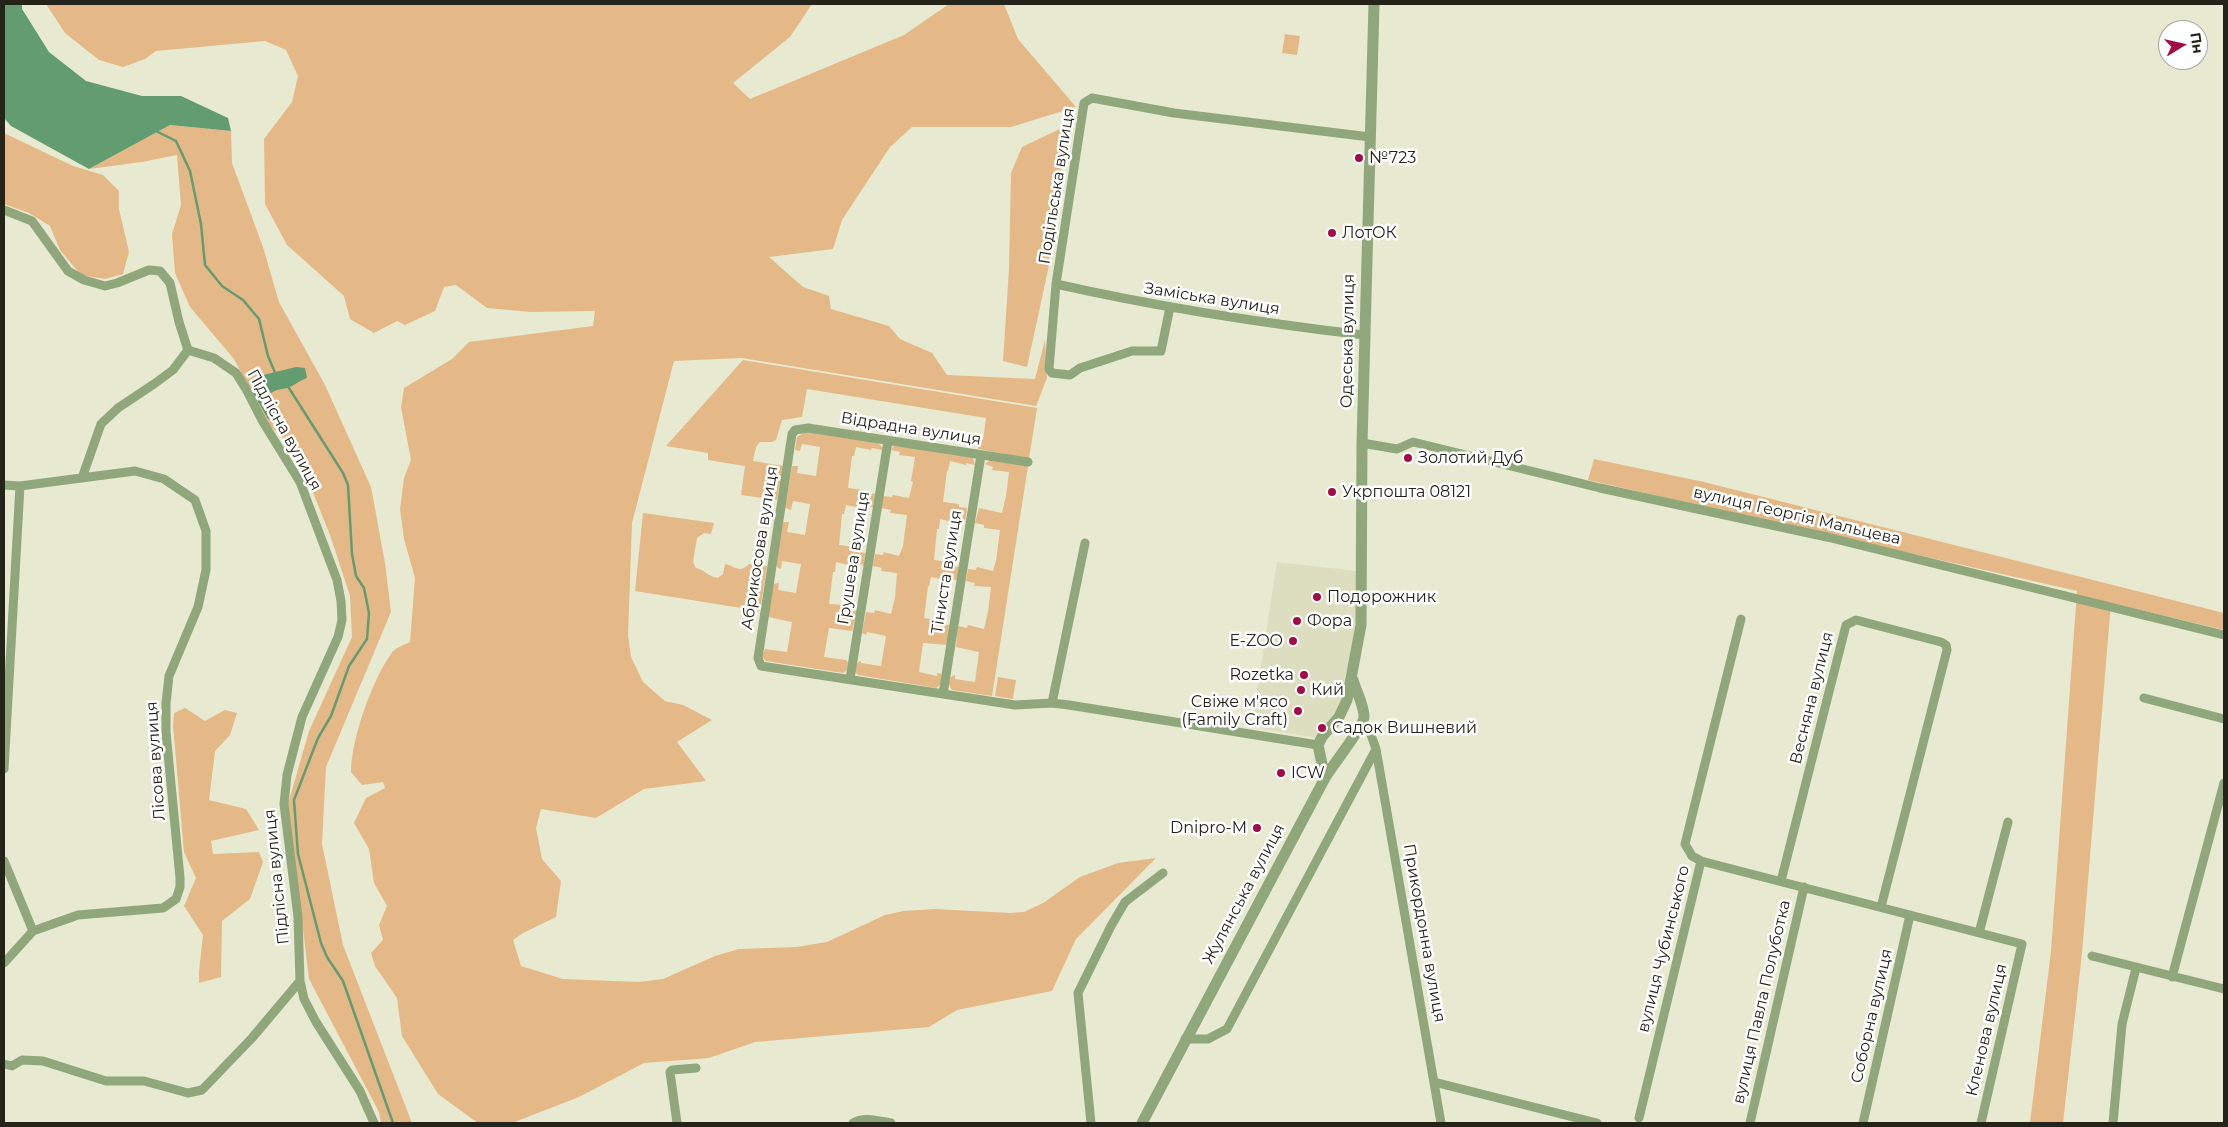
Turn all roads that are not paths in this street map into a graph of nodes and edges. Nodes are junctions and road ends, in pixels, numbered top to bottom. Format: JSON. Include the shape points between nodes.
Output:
{"nodes":[{"id":1,"x":1374,"y":4,"type":"edge"},
{"id":2,"x":1370,"y":137,"type":"junction"},
{"id":3,"x":4,"y":210,"type":"edge"},
{"id":4,"x":1056,"y":284,"type":"junction"},
{"id":5,"x":1170,"y":307,"type":"junction"},
{"id":6,"x":1364,"y":335,"type":"junction"},
{"id":7,"x":188,"y":350,"type":"junction"},
{"id":8,"x":792,"y":434,"type":"joint"},
{"id":9,"x":888,"y":440,"type":"junction"},
{"id":10,"x":1362,"y":444,"type":"junction"},
{"id":11,"x":981,"y":455,"type":"junction"},
{"id":12,"x":1028,"y":462,"type":"dead end"},
{"id":13,"x":82,"y":478,"type":"junction"},
{"id":14,"x":4,"y":485,"type":"edge"},
{"id":15,"x":20,"y":486,"type":"junction"},
{"id":16,"x":1084,"y":543,"type":"dead end"},
{"id":17,"x":1741,"y":619,"type":"dead end"},
{"id":18,"x":2224,"y":635,"type":"edge"},
{"id":19,"x":1352,"y":678,"type":"junction"},
{"id":20,"x":850,"y":679,"type":"junction"},
{"id":21,"x":943,"y":694,"type":"junction"},
{"id":22,"x":2144,"y":698,"type":"dead end"},
{"id":23,"x":1052,"y":702,"type":"junction"},
{"id":24,"x":1344,"y":707,"type":"junction"},
{"id":25,"x":1362,"y":708,"type":"junction"},
{"id":26,"x":2224,"y":718,"type":"edge"},
{"id":27,"x":1364,"y":723,"type":"junction"},
{"id":28,"x":1319,"y":749,"type":"junction"},
{"id":29,"x":1376,"y":749,"type":"junction"},
{"id":30,"x":1338,"y":757,"type":"junction"},
{"id":31,"x":4,"y":769,"type":"edge"},
{"id":32,"x":1325,"y":778,"type":"junction"},
{"id":33,"x":2224,"y":783,"type":"edge"},
{"id":34,"x":2008,"y":822,"type":"dead end"},
{"id":35,"x":4,"y":861,"type":"edge"},
{"id":36,"x":1701,"y":861,"type":"junction"},
{"id":37,"x":1163,"y":873,"type":"dead end"},
{"id":38,"x":1781,"y":881,"type":"junction"},
{"id":39,"x":1804,"y":887,"type":"junction"},
{"id":40,"x":1881,"y":907,"type":"junction"},
{"id":41,"x":1910,"y":915,"type":"junction"},
{"id":42,"x":33,"y":931,"type":"junction"},
{"id":43,"x":1979,"y":933,"type":"junction"},
{"id":44,"x":2092,"y":956,"type":"dead end"},
{"id":45,"x":4,"y":963,"type":"edge"},
{"id":46,"x":2136,"y":968,"type":"junction"},
{"id":47,"x":2172,"y":977,"type":"junction"},
{"id":48,"x":300,"y":981,"type":"junction"},
{"id":49,"x":2224,"y":989,"type":"edge"},
{"id":50,"x":1185,"y":1039,"type":"junction"},
{"id":51,"x":4,"y":1064,"type":"edge"},
{"id":52,"x":696,"y":1068,"type":"dead end"},
{"id":53,"x":1434,"y":1082,"type":"junction"},
{"id":54,"x":1639,"y":1118,"type":"dead end"},
{"id":55,"x":374,"y":1123,"type":"edge"},
{"id":56,"x":677,"y":1123,"type":"edge"},
{"id":57,"x":853,"y":1123,"type":"edge"},
{"id":58,"x":891,"y":1123,"type":"edge"},
{"id":59,"x":1091,"y":1123,"type":"edge"},
{"id":60,"x":1142,"y":1123,"type":"edge"},
{"id":61,"x":1441,"y":1123,"type":"edge"},
{"id":62,"x":1597,"y":1123,"type":"edge"},
{"id":63,"x":1750,"y":1123,"type":"edge"},
{"id":64,"x":1863,"y":1123,"type":"edge"},
{"id":65,"x":1981,"y":1123,"type":"edge"},
{"id":66,"x":2112,"y":1123,"type":"edge"}],
"edges":[{"from":1,"to":2,"type":"street","name":"Одеська вулиця"},
{"from":2,"to":4,"type":"street","name":"Подільська вулиця","via":[[1092,98],[1084,103],[1080,121]]},
{"from":2,"to":6,"type":"street","name":"Одеська вулиця"},
{"from":3,"to":7,"type":"street","via":[[32,221],[68,271],[84,280],[105,286],[149,270],[160,271],[170,283]]},
{"from":4,"to":5,"type":"street","name":"Заміська вулиця"},
{"from":4,"to":5,"type":"street","name":"Подільська вулиця","via":[[1048,369],[1052,373],[1070,374],[1132,351],[1161,350]]},
{"from":5,"to":6,"type":"street","name":"Заміська вулиця"},
{"from":6,"to":10,"type":"street","name":"Одеська вулиця"},
{"from":7,"to":13,"type":"street","via":[[172,370],[101,424]]},
{"from":7,"to":48,"type":"street","name":"Підлісна вулиця","via":[[214,358],[236,373],[246,389],[300,482],[342,601],[338,638],[302,717],[287,776],[284,804],[298,917]]},
{"from":8,"to":9,"type":"street","name":"Відрадна вулиця","via":[[795,430],[808,428]]},
{"from":8,"to":20,"type":"street","name":"Абрикосова вулиця","via":[[758,658],[761,666]]},
{"from":9,"to":11,"type":"street","name":"Відрадна вулиця"},
{"from":9,"to":20,"type":"street","name":"Грушева вулиця"},
{"from":10,"to":18,"type":"street","name":"вулиця Георгія Мальцева","via":[[1397,449],[1413,442],[1600,488],[1827,537]]},
{"from":10,"to":19,"type":"street","name":"Одеська вулиця","via":[[1362,599]]},
{"from":11,"to":12,"type":"street","name":"Відрадна вулиця"},
{"from":11,"to":21,"type":"street","name":"Тіниста вулиця"},
{"from":13,"to":15,"type":"street","name":"Лісова вулиця"},
{"from":13,"to":42,"type":"street","name":"Лісова вулиця","via":[[135,470],[164,479],[194,500],[206,531],[206,570],[198,607],[169,676],[166,704],[180,887],[176,899],[163,908],[78,915]]},
{"from":14,"to":15,"type":"street","name":"Лісова вулиця"},
{"from":15,"to":31,"type":"street"},
{"from":16,"to":23,"type":"street"},
{"from":17,"to":36,"type":"street","name":"вулиця Чубинського","via":[[1685,844],[1692,856]]},
{"from":19,"to":24,"type":"street"},
{"from":19,"to":25,"type":"street"},
{"from":20,"to":21,"type":"street"},
{"from":21,"to":23,"type":"street","via":[[1015,705]]},
{"from":22,"to":26,"type":"street"},
{"from":23,"to":28,"type":"street"},
{"from":24,"to":25,"type":"street","via":[[1353,704]]},
{"from":24,"to":28,"type":"street","via":[[1322,737]]},
{"from":25,"to":27,"type":"street"},
{"from":27,"to":29,"type":"street","name":"Прикордонна вулиця"},
{"from":27,"to":30,"type":"street","name":"Жулянська вулиця"},
{"from":28,"to":30,"type":"street","via":[[1326,758]]},
{"from":28,"to":32,"type":"street"},
{"from":29,"to":50,"type":"street","via":[[1227,1029],[1208,1039]]},
{"from":29,"to":53,"type":"street","name":"Прикордонна вулиця"},
{"from":30,"to":32,"type":"street","name":"Жулянська вулиця"},
{"from":32,"to":50,"type":"street","name":"Жулянська вулиця"},
{"from":33,"to":47,"type":"street"},
{"from":34,"to":43,"type":"street"},
{"from":35,"to":42,"type":"street"},
{"from":36,"to":38,"type":"street"},
{"from":36,"to":54,"type":"street","name":"вулиця Чубинського"},
{"from":37,"to":59,"type":"street","via":[[1125,902],[1078,993]]},
{"from":38,"to":39,"type":"street"},
{"from":38,"to":40,"type":"street","name":"Весняна вулиця","via":[[1846,625],[1856,620],[1941,642],[1947,650]]},
{"from":39,"to":40,"type":"street"},
{"from":39,"to":63,"type":"street","name":"вулиця Павла Полуботка"},
{"from":40,"to":41,"type":"street"},
{"from":41,"to":43,"type":"street"},
{"from":41,"to":64,"type":"street","name":"Соборна вулиця"},
{"from":42,"to":45,"type":"street"},
{"from":43,"to":65,"type":"street","name":"Кленова вулиця","via":[[2022,944]]},
{"from":44,"to":46,"type":"street"},
{"from":46,"to":47,"type":"street"},
{"from":46,"to":66,"type":"street","via":[[2122,1024]]},
{"from":47,"to":49,"type":"street"},
{"from":48,"to":51,"type":"street","via":[[202,1090],[188,1093],[144,1082],[106,1081],[43,1061],[22,1060],[12,1066]]},
{"from":48,"to":55,"type":"street","name":"Підлісна вулиця","via":[[304,999],[355,1083]]},
{"from":50,"to":60,"type":"street","name":"Жулянська вулиця"},
{"from":52,"to":56,"type":"street","via":[[670,1072]]},
{"from":53,"to":61,"type":"street","name":"Прикордонна вулиця"},
{"from":53,"to":62,"type":"street"},
{"from":57,"to":58,"type":"street","via":[[872,1120]]}]}
